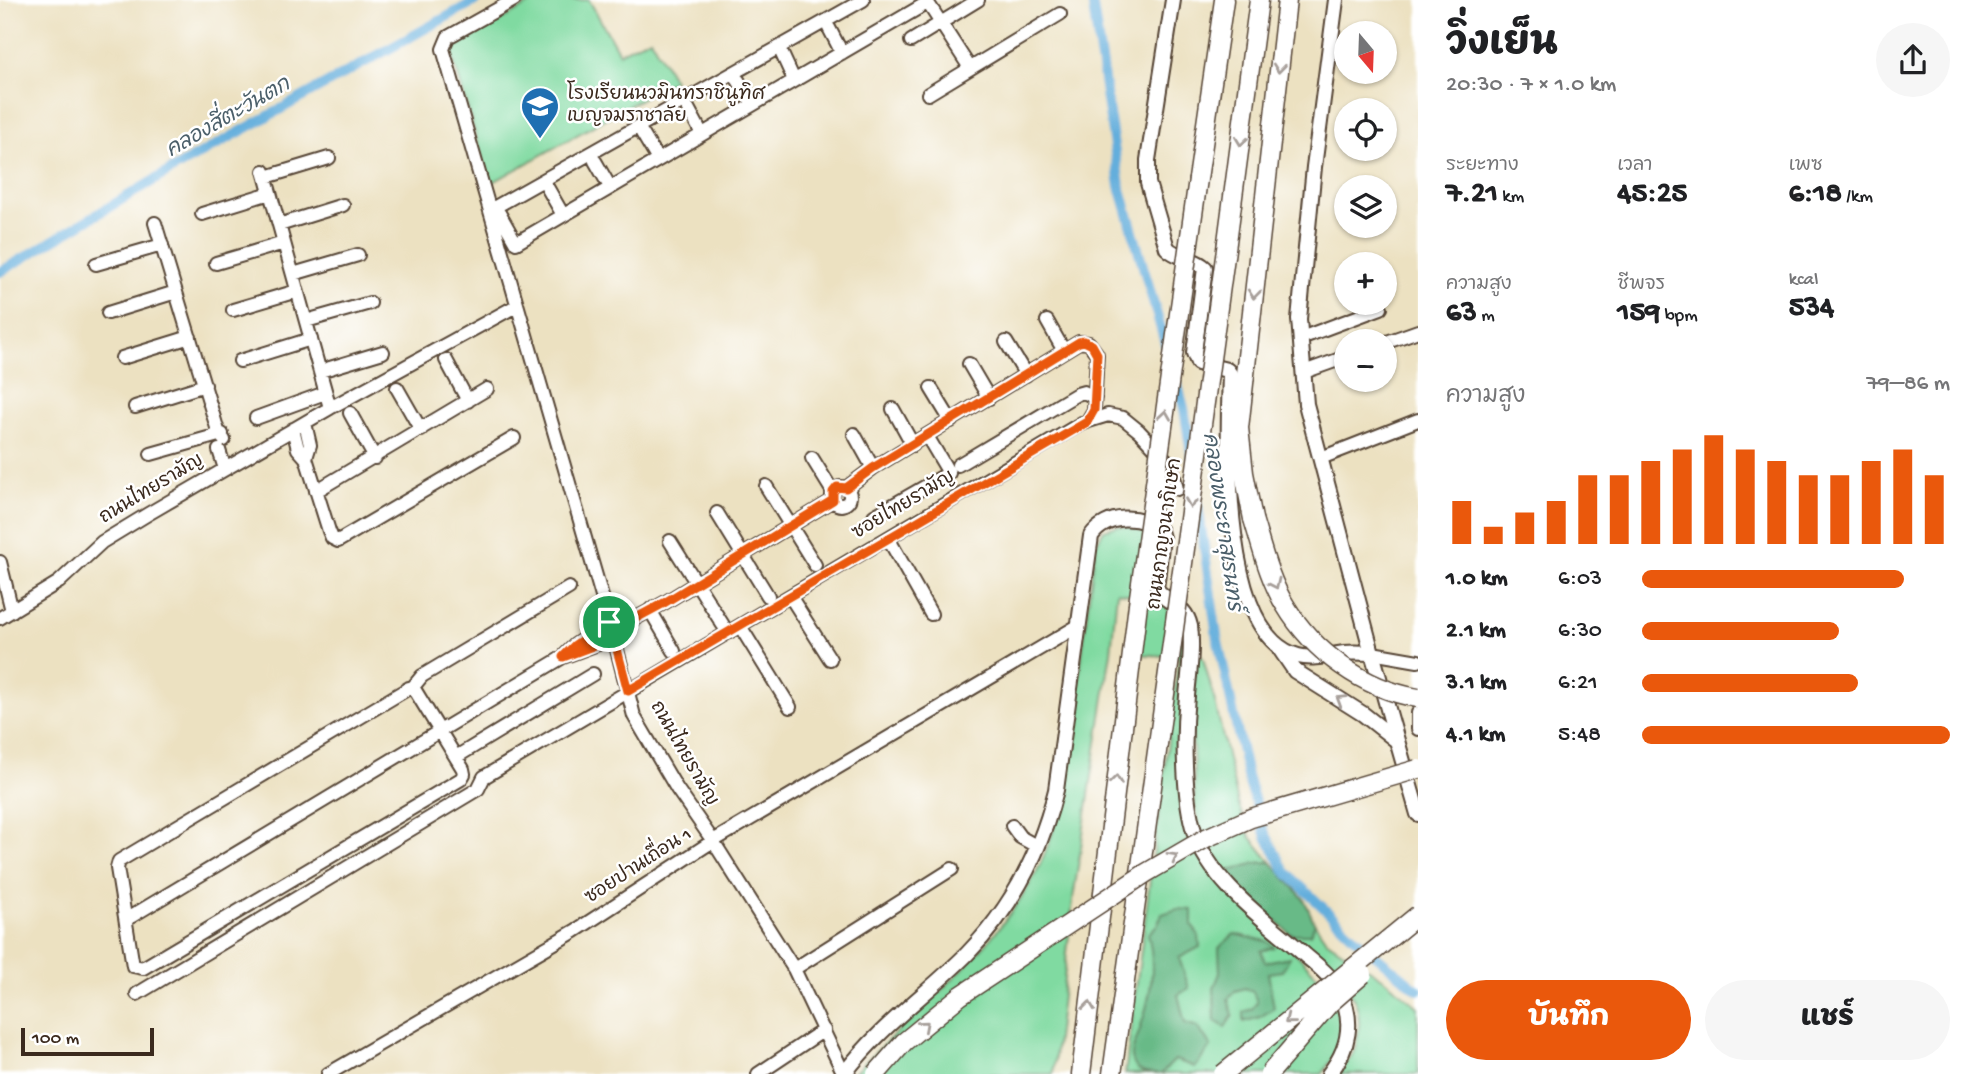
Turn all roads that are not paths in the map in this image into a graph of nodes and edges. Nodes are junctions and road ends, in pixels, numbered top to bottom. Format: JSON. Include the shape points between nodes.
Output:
{"nodes":[{"id":1,"x":514,"y":0,"type":"edge"},
{"id":2,"x":863,"y":0,"type":"edge"},
{"id":3,"x":978,"y":0,"type":"edge"},
{"id":4,"x":1173,"y":0,"type":"edge"},
{"id":5,"x":1224,"y":0,"type":"edge"},
{"id":6,"x":1259,"y":0,"type":"edge"},
{"id":7,"x":1287,"y":0,"type":"edge"},
{"id":8,"x":1336,"y":0,"type":"edge"},
{"id":9,"x":930,"y":3,"type":"edge"},
{"id":10,"x":1060,"y":14,"type":"dead end"},
{"id":11,"x":942,"y":22,"type":"junction"},
{"id":12,"x":829,"y":28,"type":"dead end"},
{"id":13,"x":911,"y":41,"type":"dead end"},
{"id":14,"x":842,"y":52,"type":"junction"},
{"id":15,"x":782,"y":54,"type":"dead end"},
{"id":16,"x":970,"y":68,"type":"junction"},
{"id":17,"x":737,"y":80,"type":"dead end"},
{"id":18,"x":794,"y":80,"type":"junction"},
{"id":19,"x":928,"y":94,"type":"dead end"},
{"id":20,"x":753,"y":104,"type":"junction"},
{"id":21,"x":688,"y":108,"type":"dead end"},
{"id":22,"x":642,"y":133,"type":"dead end"},
{"id":23,"x":702,"y":134,"type":"junction"},
{"id":24,"x":329,"y":158,"type":"dead end"},
{"id":25,"x":595,"y":160,"type":"dead end"},
{"id":26,"x":658,"y":160,"type":"junction"},
{"id":27,"x":547,"y":187,"type":"dead end"},
{"id":28,"x":610,"y":187,"type":"junction"},
{"id":29,"x":270,"y":192,"type":"junction"},
{"id":30,"x":343,"y":205,"type":"dead end"},
{"id":31,"x":494,"y":211,"type":"junction"},
{"id":32,"x":202,"y":214,"type":"dead end"},
{"id":33,"x":563,"y":215,"type":"junction"},
{"id":34,"x":155,"y":223,"type":"dead end"},
{"id":35,"x":279,"y":225,"type":"junction"},
{"id":36,"x":284,"y":243,"type":"junction"},
{"id":37,"x":162,"y":245,"type":"junction"},
{"id":38,"x":358,"y":255,"type":"dead end"},
{"id":39,"x":216,"y":263,"type":"dead end"},
{"id":40,"x":96,"y":264,"type":"dead end"},
{"id":41,"x":293,"y":274,"type":"junction"},
{"id":42,"x":298,"y":291,"type":"junction"},
{"id":43,"x":177,"y":292,"type":"junction"},
{"id":44,"x":370,"y":303,"type":"dead end"},
{"id":45,"x":516,"y":306,"type":"junction"},
{"id":46,"x":233,"y":310,"type":"dead end"},
{"id":47,"x":108,"y":313,"type":"dead end"},
{"id":48,"x":1362,"y":315,"type":"edge"},
{"id":49,"x":306,"y":321,"type":"junction"},
{"id":50,"x":1047,"y":321,"type":"dead end"},
{"id":51,"x":1418,"y":331,"type":"edge"},
{"id":52,"x":190,"y":337,"type":"junction"},
{"id":53,"x":1301,"y":338,"type":"junction"},
{"id":54,"x":1397,"y":338,"type":"edge"},
{"id":55,"x":311,"y":339,"type":"junction"},
{"id":56,"x":1006,"y":342,"type":"dead end"},
{"id":57,"x":1065,"y":351,"type":"junction"},
{"id":58,"x":383,"y":352,"type":"dead end"},
{"id":59,"x":122,"y":358,"type":"dead end"},
{"id":60,"x":446,"y":360,"type":"dead end"},
{"id":61,"x":240,"y":361,"type":"dead end"},
{"id":62,"x":1334,"y":361,"type":"edge"},
{"id":63,"x":969,"y":364,"type":"dead end"},
{"id":64,"x":320,"y":371,"type":"junction"},
{"id":65,"x":1304,"y":372,"type":"junction"},
{"id":66,"x":1026,"y":374,"type":"junction"},
{"id":67,"x":205,"y":385,"type":"junction"},
{"id":68,"x":397,"y":388,"type":"dead end"},
{"id":69,"x":931,"y":388,"type":"dead end"},
{"id":70,"x":487,"y":389,"type":"dead end"},
{"id":71,"x":325,"y":393,"type":"junction"},
{"id":72,"x":989,"y":398,"type":"junction"},
{"id":73,"x":1095,"y":398,"type":"junction"},
{"id":74,"x":468,"y":401,"type":"junction"},
{"id":75,"x":135,"y":407,"type":"dead end"},
{"id":76,"x":330,"y":408,"type":"junction"},
{"id":77,"x":893,"y":409,"type":"dead end"},
{"id":78,"x":350,"y":413,"type":"dead end"},
{"id":79,"x":256,"y":418,"type":"dead end"},
{"id":80,"x":1418,"y":420,"type":"edge"},
{"id":81,"x":951,"y":421,"type":"junction"},
{"id":82,"x":305,"y":422,"type":"junction"},
{"id":83,"x":1087,"y":422,"type":"junction"},
{"id":84,"x":293,"y":429,"type":"junction"},
{"id":85,"x":421,"y":430,"type":"junction"},
{"id":86,"x":855,"y":434,"type":"dead end"},
{"id":87,"x":926,"y":436,"type":"junction"},
{"id":88,"x":514,"y":438,"type":"dead end"},
{"id":89,"x":220,"y":440,"type":"junction"},
{"id":90,"x":913,"y":444,"type":"junction"},
{"id":91,"x":151,"y":454,"type":"dead end"},
{"id":92,"x":306,"y":458,"type":"junction"},
{"id":93,"x":375,"y":458,"type":"junction"},
{"id":94,"x":812,"y":458,"type":"dead end"},
{"id":95,"x":1321,"y":458,"type":"junction"},
{"id":96,"x":958,"y":465,"type":"dead end"},
{"id":97,"x":228,"y":466,"type":"junction"},
{"id":98,"x":873,"y":468,"type":"junction"},
{"id":99,"x":766,"y":486,"type":"dead end"},
{"id":100,"x":1177,"y":489,"type":"dead end"},
{"id":101,"x":316,"y":491,"type":"junction"},
{"id":102,"x":837,"y":493,"type":"junction"},
{"id":103,"x":717,"y":513,"type":"dead end"},
{"id":104,"x":874,"y":516,"type":"dead end"},
{"id":105,"x":790,"y":526,"type":"junction"},
{"id":106,"x":888,"y":538,"type":"junction"},
{"id":107,"x":670,"y":541,"type":"dead end"},
{"id":108,"x":744,"y":555,"type":"junction"},
{"id":109,"x":0,"y":562,"type":"edge"},
{"id":110,"x":815,"y":565,"type":"dead end"},
{"id":111,"x":696,"y":584,"type":"junction"},
{"id":112,"x":569,"y":588,"type":"dead end"},
{"id":113,"x":768,"y":596,"type":"dead end"},
{"id":114,"x":790,"y":596,"type":"junction"},
{"id":115,"x":650,"y":610,"type":"junction"},
{"id":116,"x":12,"y":611,"type":"junction"},
{"id":117,"x":931,"y":614,"type":"dead end"},
{"id":118,"x":0,"y":618,"type":"edge"},
{"id":119,"x":723,"y":625,"type":"dead end"},
{"id":120,"x":740,"y":625,"type":"junction"},
{"id":121,"x":1078,"y":626,"type":"junction"},
{"id":122,"x":611,"y":627,"type":"junction"},
{"id":123,"x":1279,"y":648,"type":"junction"},
{"id":124,"x":674,"y":651,"type":"dead end"},
{"id":125,"x":1372,"y":653,"type":"junction"},
{"id":126,"x":830,"y":659,"type":"dead end"},
{"id":127,"x":1418,"y":661,"type":"edge"},
{"id":128,"x":593,"y":674,"type":"dead end"},
{"id":129,"x":414,"y":687,"type":"junction"},
{"id":130,"x":628,"y":691,"type":"junction"},
{"id":131,"x":1418,"y":698,"type":"edge"},
{"id":132,"x":790,"y":707,"type":"dead end"},
{"id":133,"x":1418,"y":713,"type":"edge"},
{"id":134,"x":1418,"y":729,"type":"edge"},
{"id":135,"x":440,"y":730,"type":"junction"},
{"id":136,"x":1396,"y":740,"type":"junction"},
{"id":137,"x":456,"y":757,"type":"junction"},
{"id":138,"x":1418,"y":769,"type":"edge"},
{"id":139,"x":1414,"y":788,"type":"edge"},
{"id":140,"x":1418,"y":814,"type":"edge"},
{"id":141,"x":1012,"y":826,"type":"dead end"},
{"id":142,"x":713,"y":841,"type":"junction"},
{"id":143,"x":1038,"y":847,"type":"junction"},
{"id":144,"x":952,"y":869,"type":"dead end"},
{"id":145,"x":1418,"y":915,"type":"edge"},
{"id":146,"x":127,"y":919,"type":"junction"},
{"id":147,"x":1418,"y":925,"type":"edge"},
{"id":148,"x":794,"y":969,"type":"junction"},
{"id":149,"x":137,"y":994,"type":"dead end"},
{"id":150,"x":824,"y":1030,"type":"junction"},
{"id":151,"x":328,"y":1074,"type":"edge"},
{"id":152,"x":758,"y":1074,"type":"edge"},
{"id":153,"x":844,"y":1074,"type":"edge"},
{"id":154,"x":876,"y":1074,"type":"edge"},
{"id":155,"x":1081,"y":1074,"type":"edge"},
{"id":156,"x":1112,"y":1074,"type":"edge"},
{"id":157,"x":1223,"y":1074,"type":"edge"},
{"id":158,"x":1269,"y":1074,"type":"edge"},
{"id":159,"x":1329,"y":1074,"type":"edge"}],
"edges":[{"from":1,"to":31,"type":"street","name":"ถนนไทยรามัญ","via":[[448,37],[443,49]]},
{"from":2,"to":31,"type":"street"},
{"from":3,"to":11,"type":"street"},
{"from":4,"to":123,"type":"main road","via":[[1148,183],[1167,248],[1205,268],[1194,353],[1198,363],[1230,374],[1229,481],[1241,570],[1256,617]]},
{"from":155,"to":5,"type":"highway","name":"ถนนกาญจนาภิเษก","one_way":true,"bridge":true,"via":[[1138,604]]},
{"from":6,"to":156,"type":"highway","name":"ถนนกาญจนาภิเษก","one_way":true,"bridge":true},
{"from":7,"to":131,"type":"highway","one_way":true,"bridge":true,"via":[[1239,428],[1244,473],[1267,567],[1284,605],[1308,638],[1358,678]]},
{"from":8,"to":53,"type":"main road","via":[[1314,167]]},
{"from":9,"to":11,"type":"street"},
{"from":9,"to":14,"type":"street"},
{"from":10,"to":16,"type":"street"},
{"from":11,"to":13,"type":"street"},
{"from":11,"to":16,"type":"street"},
{"from":12,"to":14,"type":"street"},
{"from":14,"to":18,"type":"street"},
{"from":15,"to":18,"type":"street"},
{"from":16,"to":19,"type":"street"},
{"from":17,"to":20,"type":"street"},
{"from":18,"to":20,"type":"street"},
{"from":20,"to":23,"type":"street"},
{"from":21,"to":23,"type":"street"},
{"from":22,"to":26,"type":"street"},
{"from":23,"to":26,"type":"street"},
{"from":24,"to":29,"type":"street","via":[[265,174]]},
{"from":25,"to":28,"type":"street"},
{"from":26,"to":28,"type":"street"},
{"from":27,"to":33,"type":"street"},
{"from":28,"to":33,"type":"street"},
{"from":29,"to":32,"type":"street"},
{"from":29,"to":35,"type":"street"},
{"from":30,"to":35,"type":"street"},
{"from":31,"to":33,"type":"street","via":[[516,243]]},
{"from":31,"to":45,"type":"street","name":"ถนนไทยรามัญ"},
{"from":34,"to":37,"type":"street"},
{"from":35,"to":36,"type":"street"},
{"from":36,"to":39,"type":"street"},
{"from":36,"to":41,"type":"street"},
{"from":37,"to":40,"type":"street"},
{"from":37,"to":43,"type":"street"},
{"from":38,"to":41,"type":"street"},
{"from":41,"to":42,"type":"street"},
{"from":42,"to":46,"type":"street"},
{"from":42,"to":49,"type":"street"},
{"from":43,"to":47,"type":"street"},
{"from":43,"to":52,"type":"street"},
{"from":44,"to":49,"type":"street"},
{"from":45,"to":76,"type":"street","name":"ถนนไทยรามัญ"},
{"from":45,"to":122,"type":"street","name":"ถนนไทยรามัญ"},
{"from":48,"to":53,"type":"street"},
{"from":49,"to":55,"type":"street"},
{"from":50,"to":57,"type":"street"},
{"from":51,"to":54,"type":"street"},
{"from":52,"to":59,"type":"street"},
{"from":52,"to":67,"type":"street"},
{"from":53,"to":65,"type":"main road"},
{"from":55,"to":61,"type":"street"},
{"from":55,"to":64,"type":"street"},
{"from":56,"to":66,"type":"street"},
{"from":57,"to":66,"type":"street"},
{"from":57,"to":73,"type":"street","via":[[1079,342],[1092,345],[1097,354]]},
{"from":58,"to":64,"type":"street"},
{"from":60,"to":74,"type":"street"},
{"from":62,"to":65,"type":"street"},
{"from":63,"to":72,"type":"street"},
{"from":64,"to":71,"type":"street"},
{"from":65,"to":95,"type":"main road"},
{"from":66,"to":72,"type":"street"},
{"from":67,"to":75,"type":"street"},
{"from":67,"to":89,"type":"street"},
{"from":68,"to":85,"type":"street"},
{"from":69,"to":81,"type":"street"},
{"from":70,"to":74,"type":"street"},
{"from":71,"to":76,"type":"street"},
{"from":71,"to":79,"type":"street"},
{"from":72,"to":81,"type":"street"},
{"from":73,"to":83,"type":"street"},
{"from":73,"to":96,"type":"street","via":[[1077,394]]},
{"from":74,"to":85,"type":"street"},
{"from":76,"to":82,"type":"street","name":"ถนนไทยรามัญ"},
{"from":77,"to":90,"type":"street"},
{"from":78,"to":93,"type":"street"},
{"from":80,"to":95,"type":"street"},
{"from":81,"to":87,"type":"street"},
{"from":82,"to":84,"type":"street","name":"ถนนไทยรามัญ"},
{"from":82,"to":92,"type":"street","via":[[310,445]]},
{"from":83,"to":100,"type":"street","name":"ซอยไทยรามัญ","via":[[1108,415],[1123,418],[1171,465]]},
{"from":83,"to":106,"type":"street","name":"ซอยไทยรามัญ"},
{"from":84,"to":92,"type":"street","via":[[298,449]]},
{"from":84,"to":97,"type":"street","name":"ถนนไทยรามัญ"},
{"from":85,"to":93,"type":"street"},
{"from":86,"to":98,"type":"street"},
{"from":87,"to":90,"type":"street"},
{"from":87,"to":104,"type":"street","via":[[949,472]]},
{"from":88,"to":101,"type":"street","via":[[338,541],[332,538]]},
{"from":89,"to":91,"type":"street"},
{"from":89,"to":97,"type":"street"},
{"from":90,"to":98,"type":"street"},
{"from":92,"to":101,"type":"street"},
{"from":93,"to":101,"type":"street"},
{"from":94,"to":102,"type":"street"},
{"from":95,"to":125,"type":"main road"},
{"from":97,"to":116,"type":"street","name":"ถนนไทยรามัญ","via":[[102,542],[59,582]]},
{"from":98,"to":102,"type":"street"},
{"from":99,"to":105,"type":"street"},
{"from":102,"to":105,"type":"street"},
{"from":103,"to":108,"type":"street"},
{"from":105,"to":108,"type":"street"},
{"from":105,"to":110,"type":"street"},
{"from":106,"to":114,"type":"street","name":"ซอยไทยรามัญ"},
{"from":106,"to":117,"type":"street"},
{"from":107,"to":111,"type":"street"},
{"from":108,"to":111,"type":"street"},
{"from":108,"to":113,"type":"street"},
{"from":109,"to":116,"type":"street"},
{"from":111,"to":115,"type":"street"},
{"from":111,"to":119,"type":"street"},
{"from":112,"to":129,"type":"street","via":[[422,676]]},
{"from":114,"to":120,"type":"street","name":"ซอยไทยรามัญ"},
{"from":114,"to":126,"type":"street"},
{"from":115,"to":122,"type":"street"},
{"from":115,"to":124,"type":"street"},
{"from":116,"to":118,"type":"street","name":"ถนนไทยรามัญ"},
{"from":120,"to":130,"type":"street","name":"ซอยไทยรามัญ"},
{"from":120,"to":132,"type":"street"},
{"from":121,"to":142,"type":"street","name":"ซอยปานเถื่อน 1"},
{"from":121,"to":143,"type":"main road","via":[[1056,790]]},
{"from":121,"to":159,"type":"main road","via":[[1091,536],[1098,526],[1132,519],[1156,527],[1162,538],[1156,589],[1182,608],[1191,626],[1186,761],[1196,837],[1228,886],[1338,987],[1349,1031],[1340,1060]]},
{"from":122,"to":130,"type":"street","name":"ถนนไทยรามัญ"},
{"from":122,"to":135,"type":"street"},
{"from":123,"to":125,"type":"main road","via":[[1315,658]]},
{"from":136,"to":123,"type":"main road","one_way":true,"via":[[1296,671]]},
{"from":125,"to":127,"type":"street"},
{"from":125,"to":136,"type":"main road"},
{"from":128,"to":137,"type":"street"},
{"from":129,"to":135,"type":"street"},
{"from":129,"to":146,"type":"street","via":[[119,860]]},
{"from":130,"to":142,"type":"street","name":"ถนนไทยรามัญ","via":[[634,716]]},
{"from":130,"to":149,"type":"street","name":"ซอยไทยรามัญ","via":[[484,777],[478,789]]},
{"from":133,"to":134,"type":"street"},
{"from":135,"to":137,"type":"street"},
{"from":135,"to":146,"type":"street"},
{"from":136,"to":139,"type":"main road"},
{"from":137,"to":146,"type":"street","via":[[463,769],[461,779],[143,968],[133,966],[131,960]]},
{"from":154,"to":138,"type":"highway","one_way":true,"bridge":true,"via":[[904,1042],[960,996],[1206,838],[1251,818]]},
{"from":139,"to":140,"type":"main road"},
{"from":141,"to":143,"type":"street","via":[[1020,837]]},
{"from":142,"to":148,"type":"street","name":"ถนนไทยรามัญ"},
{"from":142,"to":151,"type":"street","name":"ซอยปานเถื่อน 1","via":[[575,931]]},
{"from":143,"to":153,"type":"main road","via":[[1021,883],[976,944]]},
{"from":144,"to":148,"type":"street"},
{"from":145,"to":157,"type":"highway","one_way":true,"bridge":true},
{"from":147,"to":158,"type":"highway","bridge":true,"via":[[1330,1003]]},
{"from":148,"to":150,"type":"street","name":"ถนนไทยรามัญ"},
{"from":150,"to":152,"type":"street"},
{"from":150,"to":153,"type":"street","name":"ถนนไทยรามัญ"}]}
